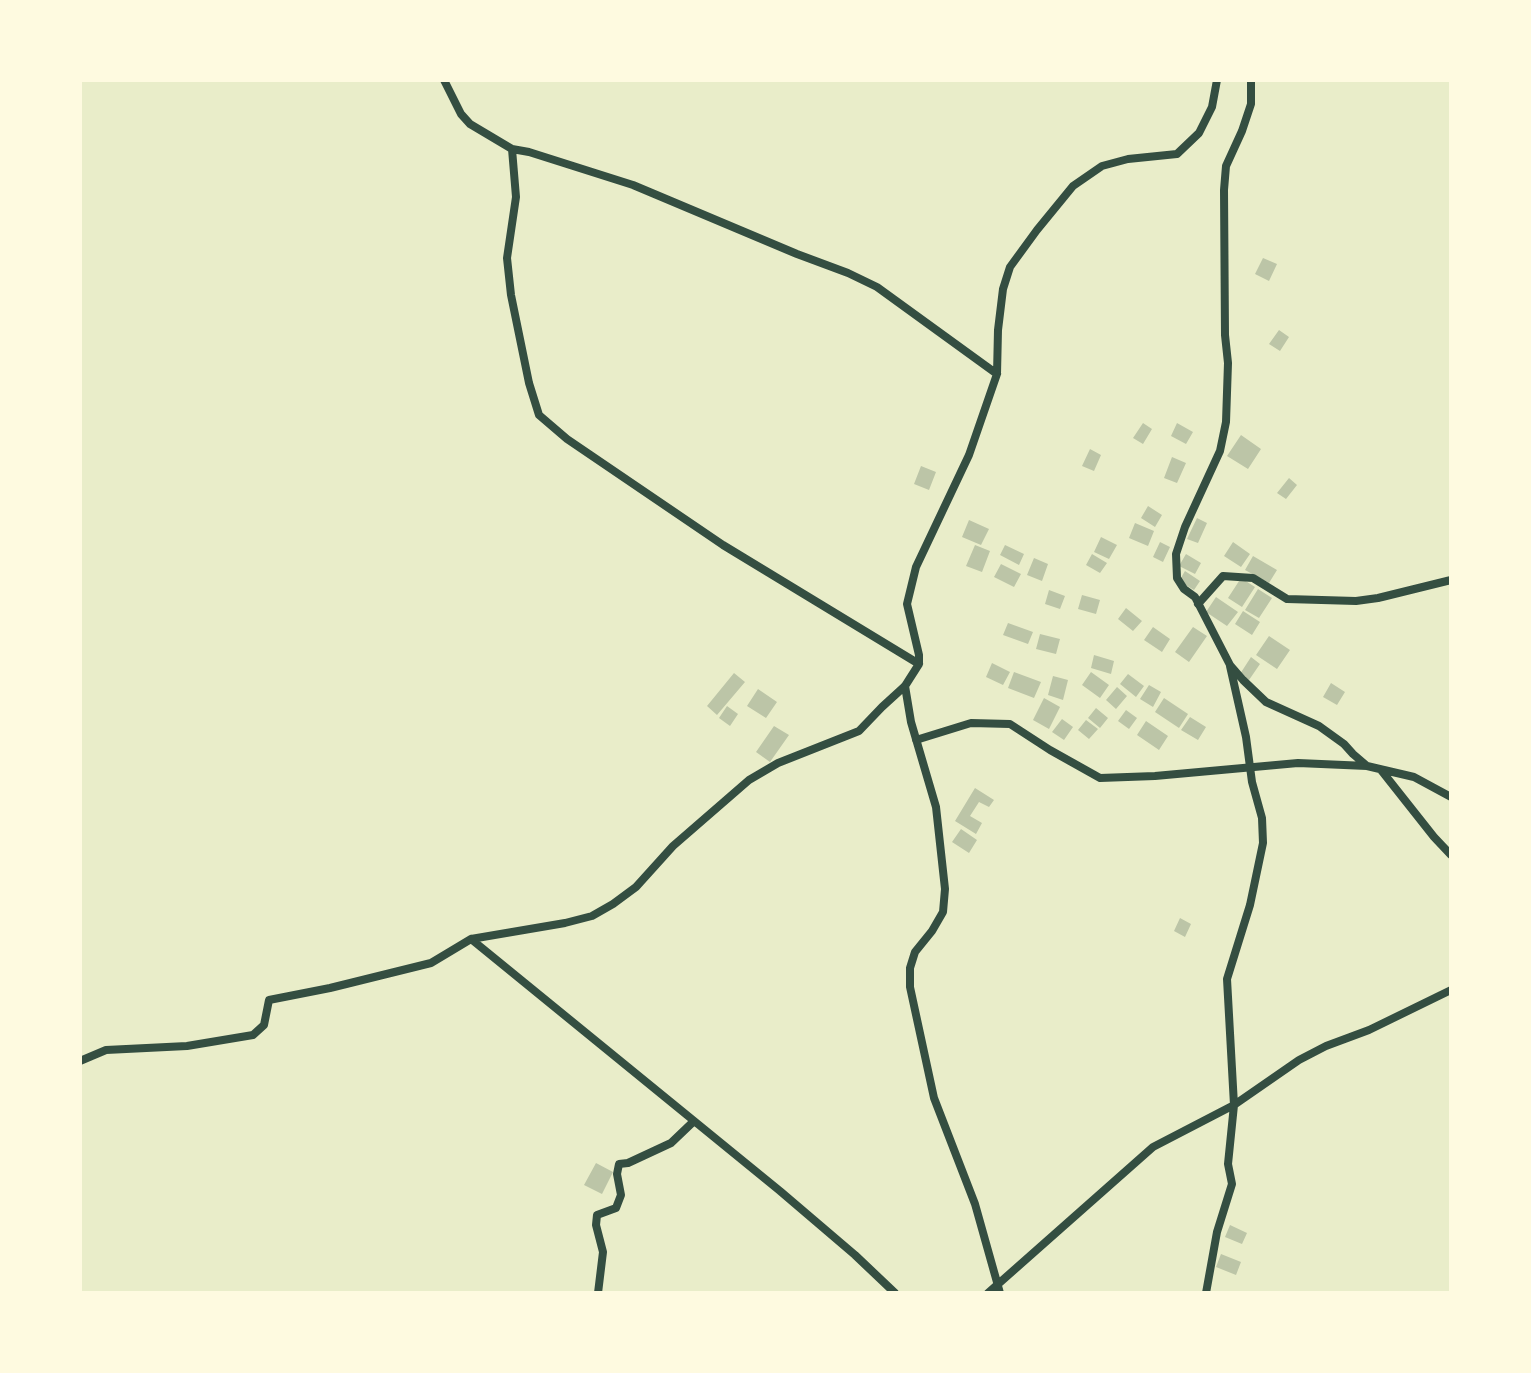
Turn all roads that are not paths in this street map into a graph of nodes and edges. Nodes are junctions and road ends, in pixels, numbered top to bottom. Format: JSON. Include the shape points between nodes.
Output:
{"nodes":[{"id":1,"x":444,"y":80,"type":"edge"},
{"id":2,"x":1217,"y":80,"type":"edge"},
{"id":3,"x":1251,"y":80,"type":"edge"},
{"id":4,"x":512,"y":149,"type":"junction"},
{"id":5,"x":997,"y":374,"type":"junction"},
{"id":6,"x":1451,"y":580,"type":"edge"},
{"id":7,"x":1198,"y":604,"type":"junction"},
{"id":8,"x":919,"y":664,"type":"junction"},
{"id":9,"x":1230,"y":665,"type":"junction"},
{"id":10,"x":905,"y":686,"type":"junction"},
{"id":11,"x":916,"y":740,"type":"junction"},
{"id":12,"x":1367,"y":766,"type":"junction"},
{"id":13,"x":1250,"y":768,"type":"junction"},
{"id":14,"x":1381,"y":770,"type":"junction"},
{"id":15,"x":1451,"y":797,"type":"edge"},
{"id":16,"x":1451,"y":855,"type":"edge"},
{"id":17,"x":471,"y":939,"type":"junction"},
{"id":18,"x":1451,"y":990,"type":"edge"},
{"id":19,"x":80,"y":1061,"type":"edge"},
{"id":20,"x":1234,"y":1105,"type":"junction"},
{"id":21,"x":693,"y":1122,"type":"junction"},
{"id":22,"x":999,"y":1290,"type":"edge"},
{"id":23,"x":598,"y":1293,"type":"edge"},
{"id":24,"x":895,"y":1293,"type":"edge"},
{"id":25,"x":988,"y":1293,"type":"edge"},
{"id":26,"x":1206,"y":1293,"type":"edge"}],
"edges":[{"from":1,"to":4,"type":"street","via":[[470,124]]},
{"from":2,"to":5,"type":"street","via":[[1199,133],[1177,154],[1102,166],[1073,186],[1037,230],[1010,267],[1003,289]]},
{"from":3,"to":7,"type":"street","via":[[1251,104],[1225,178],[1226,422],[1220,451],[1176,554],[1177,578]]},
{"from":4,"to":5,"type":"street","via":[[633,185],[848,273],[877,287]]},
{"from":4,"to":8,"type":"street","via":[[516,197],[507,258],[539,415],[723,545]]},
{"from":5,"to":8,"type":"street","via":[[969,455],[916,567],[907,604]]},
{"from":6,"to":7,"type":"street","via":[[1356,601],[1287,599],[1253,578],[1223,576]]},
{"from":7,"to":9,"type":"street"},
{"from":8,"to":10,"type":"street"},
{"from":9,"to":12,"type":"street","via":[[1266,702],[1319,726]]},
{"from":9,"to":13,"type":"street"},
{"from":10,"to":11,"type":"street"},
{"from":10,"to":17,"type":"street","via":[[859,731],[749,780],[613,904],[565,923]]},
{"from":11,"to":13,"type":"street","via":[[971,723],[1010,724],[1100,778]]},
{"from":11,"to":22,"type":"street","via":[[936,807],[945,889],[943,912],[915,952],[910,987],[934,1098],[975,1204]]},
{"from":12,"to":13,"type":"street","via":[[1298,763]]},
{"from":12,"to":14,"type":"street"},
{"from":13,"to":20,"type":"street","via":[[1263,843],[1227,979]]},
{"from":14,"to":15,"type":"street","via":[[1414,777]]},
{"from":14,"to":16,"type":"street"},
{"from":17,"to":19,"type":"street","via":[[431,963],[269,1000],[264,1025],[253,1035],[187,1046],[106,1050]]},
{"from":17,"to":21,"type":"street"},
{"from":18,"to":20,"type":"street","via":[[1299,1060]]},
{"from":20,"to":22,"type":"street","via":[[1153,1147]]},
{"from":20,"to":26,"type":"street","via":[[1228,1164],[1232,1184]]},
{"from":21,"to":23,"type":"street","via":[[671,1143],[619,1164],[621,1195],[616,1208],[597,1215],[603,1252]]},
{"from":21,"to":24,"type":"street"},
{"from":22,"to":25,"type":"street"}]}
